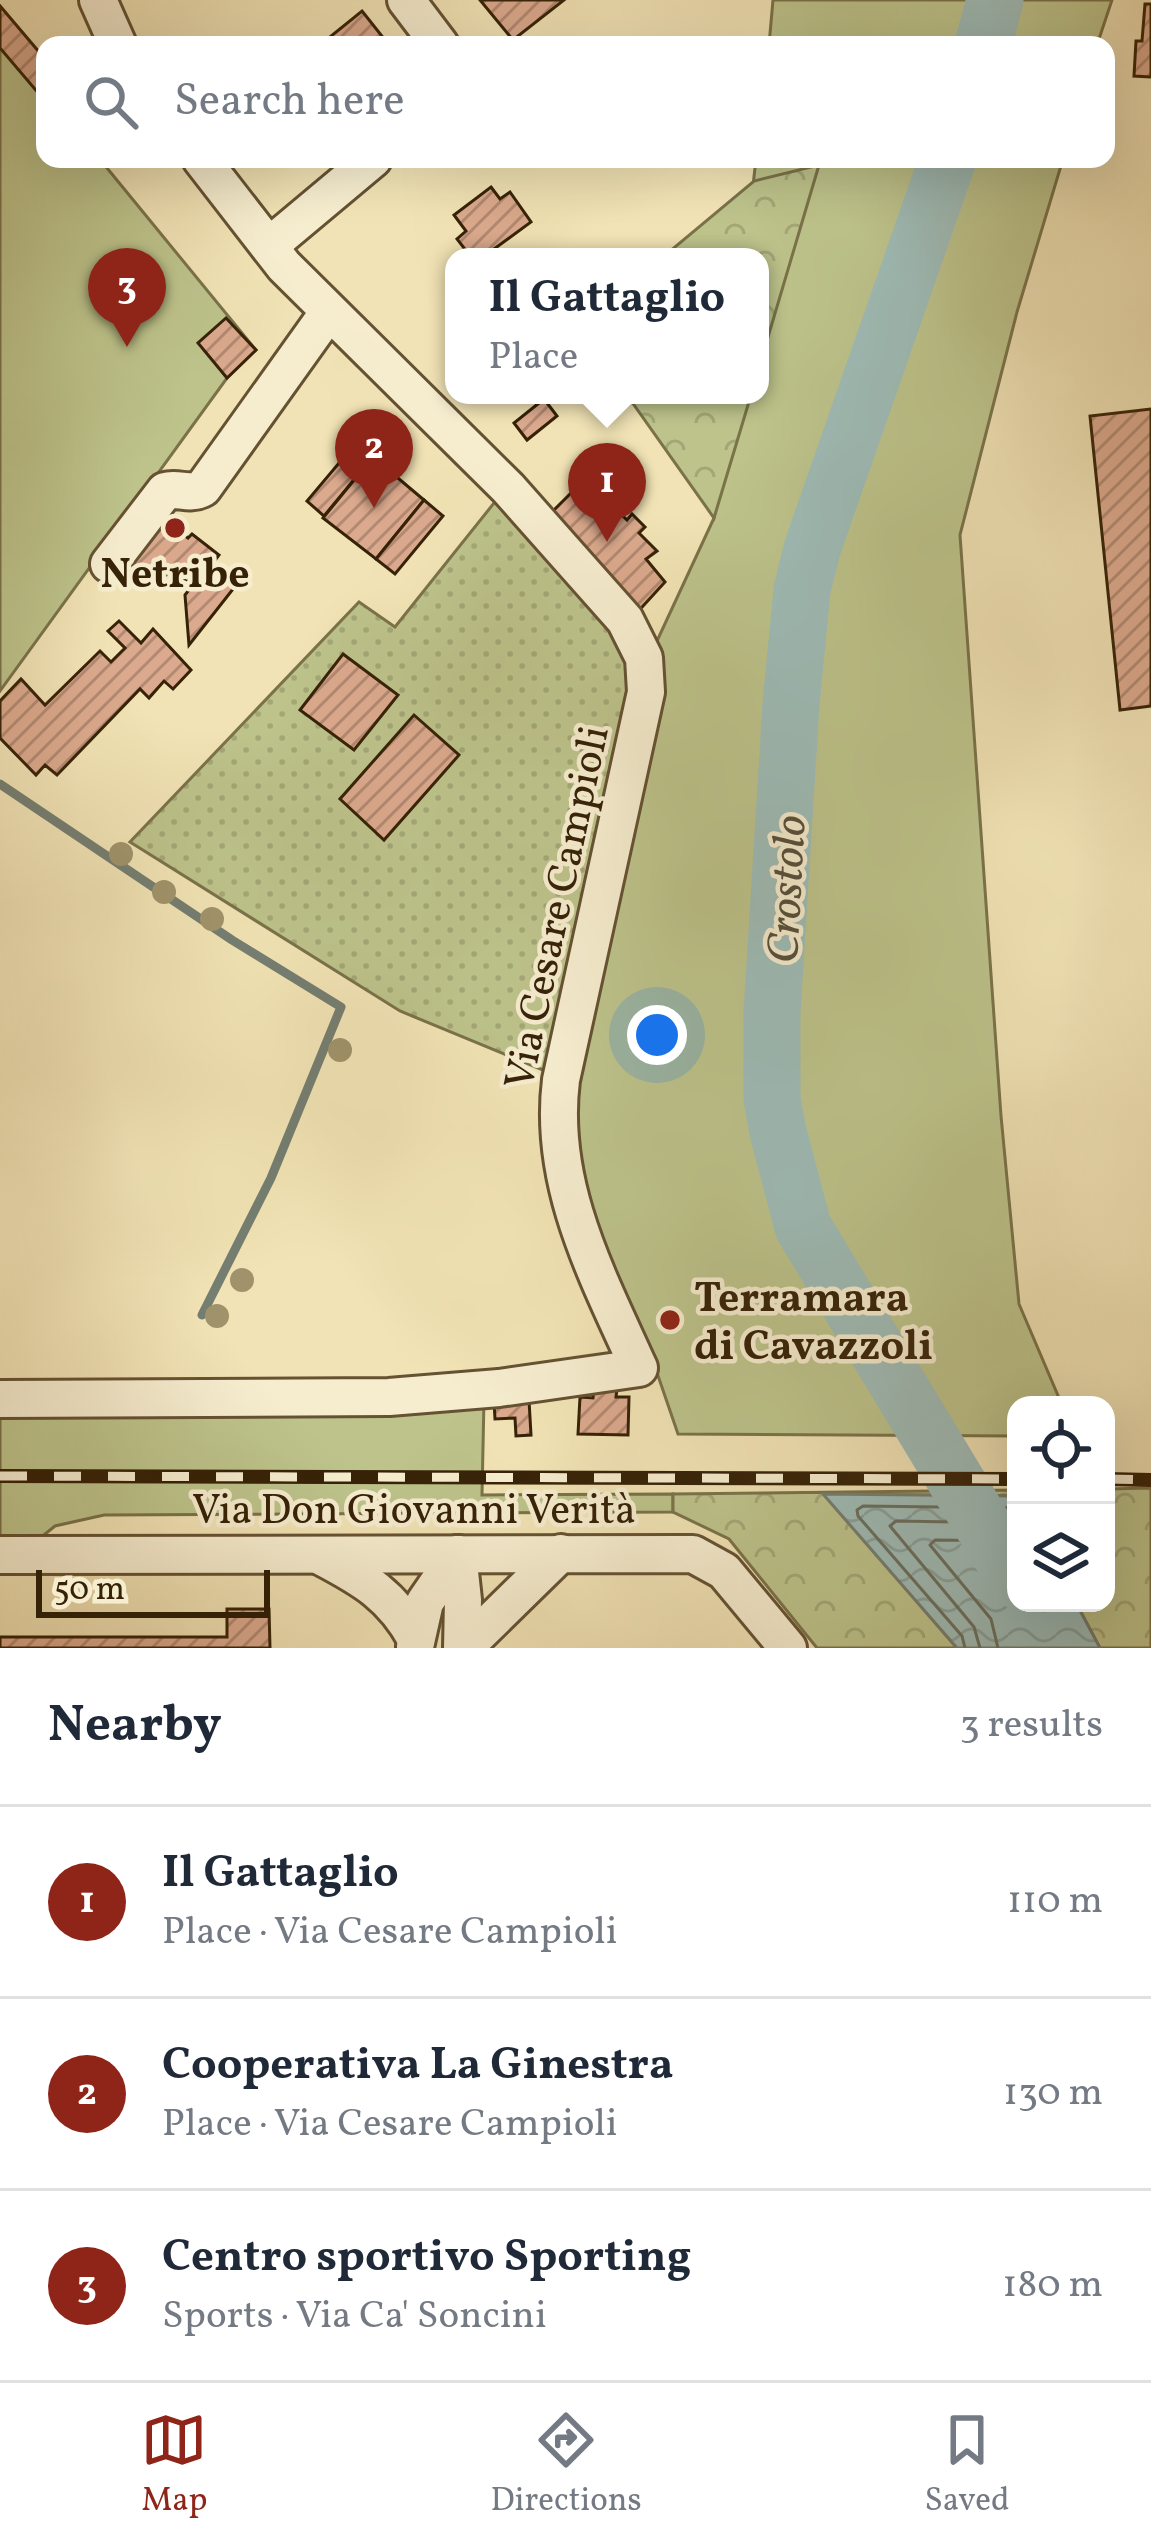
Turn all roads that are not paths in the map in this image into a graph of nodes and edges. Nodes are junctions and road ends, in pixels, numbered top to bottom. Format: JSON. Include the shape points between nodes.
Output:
{"nodes":[{"id":1,"x":98,"y":0,"type":"edge"},
{"id":2,"x":406,"y":0,"type":"edge"},
{"id":3,"x":114,"y":36,"type":"edge"},
{"id":4,"x":433,"y":36,"type":"edge"},
{"id":5,"x":208,"y":168,"type":"edge"},
{"id":6,"x":362,"y":168,"type":"edge"},
{"id":7,"x":269,"y":246,"type":"junction"},
{"id":8,"x":328,"y":313,"type":"junction"},
{"id":9,"x":109,"y":564,"type":"dead end"},
{"id":10,"x":0,"y":1399,"type":"edge"},
{"id":11,"x":560,"y":1552,"type":"junction"},
{"id":12,"x":458,"y":1554,"type":"junction"},
{"id":13,"x":0,"y":1555,"type":"edge"},
{"id":14,"x":318,"y":1555,"type":"junction"},
{"id":15,"x":416,"y":1643,"type":"edge"},
{"id":16,"x":463,"y":1648,"type":"edge"},
{"id":17,"x":788,"y":1648,"type":"edge"}],
"edges":[{"from":1,"to":3,"type":"street"},
{"from":2,"to":4,"type":"street"},
{"from":5,"to":7,"type":"street","name":"Via Cesare Campioli"},
{"from":6,"to":7,"type":"street"},
{"from":7,"to":8,"type":"street","name":"Via Cesare Campioli"},
{"from":8,"to":9,"type":"street","via":[[203,488],[165,491]]},
{"from":8,"to":10,"type":"street","name":"Via Cesare Campioli","via":[[508,488],[625,620],[644,658],[646,692],[558,1114],[569,1200],[639,1368],[389,1396]]},
{"from":11,"to":12,"type":"street","name":"Via Don Giovanni Verità"},
{"from":11,"to":16,"type":"street"},
{"from":11,"to":17,"type":"street","name":"Via Don Giovanni Verità","via":[[703,1557],[724,1570]]},
{"from":12,"to":14,"type":"street","name":"Via Don Giovanni Verità"},
{"from":12,"to":15,"type":"street","via":[[425,1602]]},
{"from":12,"to":16,"type":"street"},
{"from":13,"to":14,"type":"street","name":"Via Don Giovanni Verità"},
{"from":14,"to":15,"type":"street","via":[[372,1584],[402,1612]]}]}
